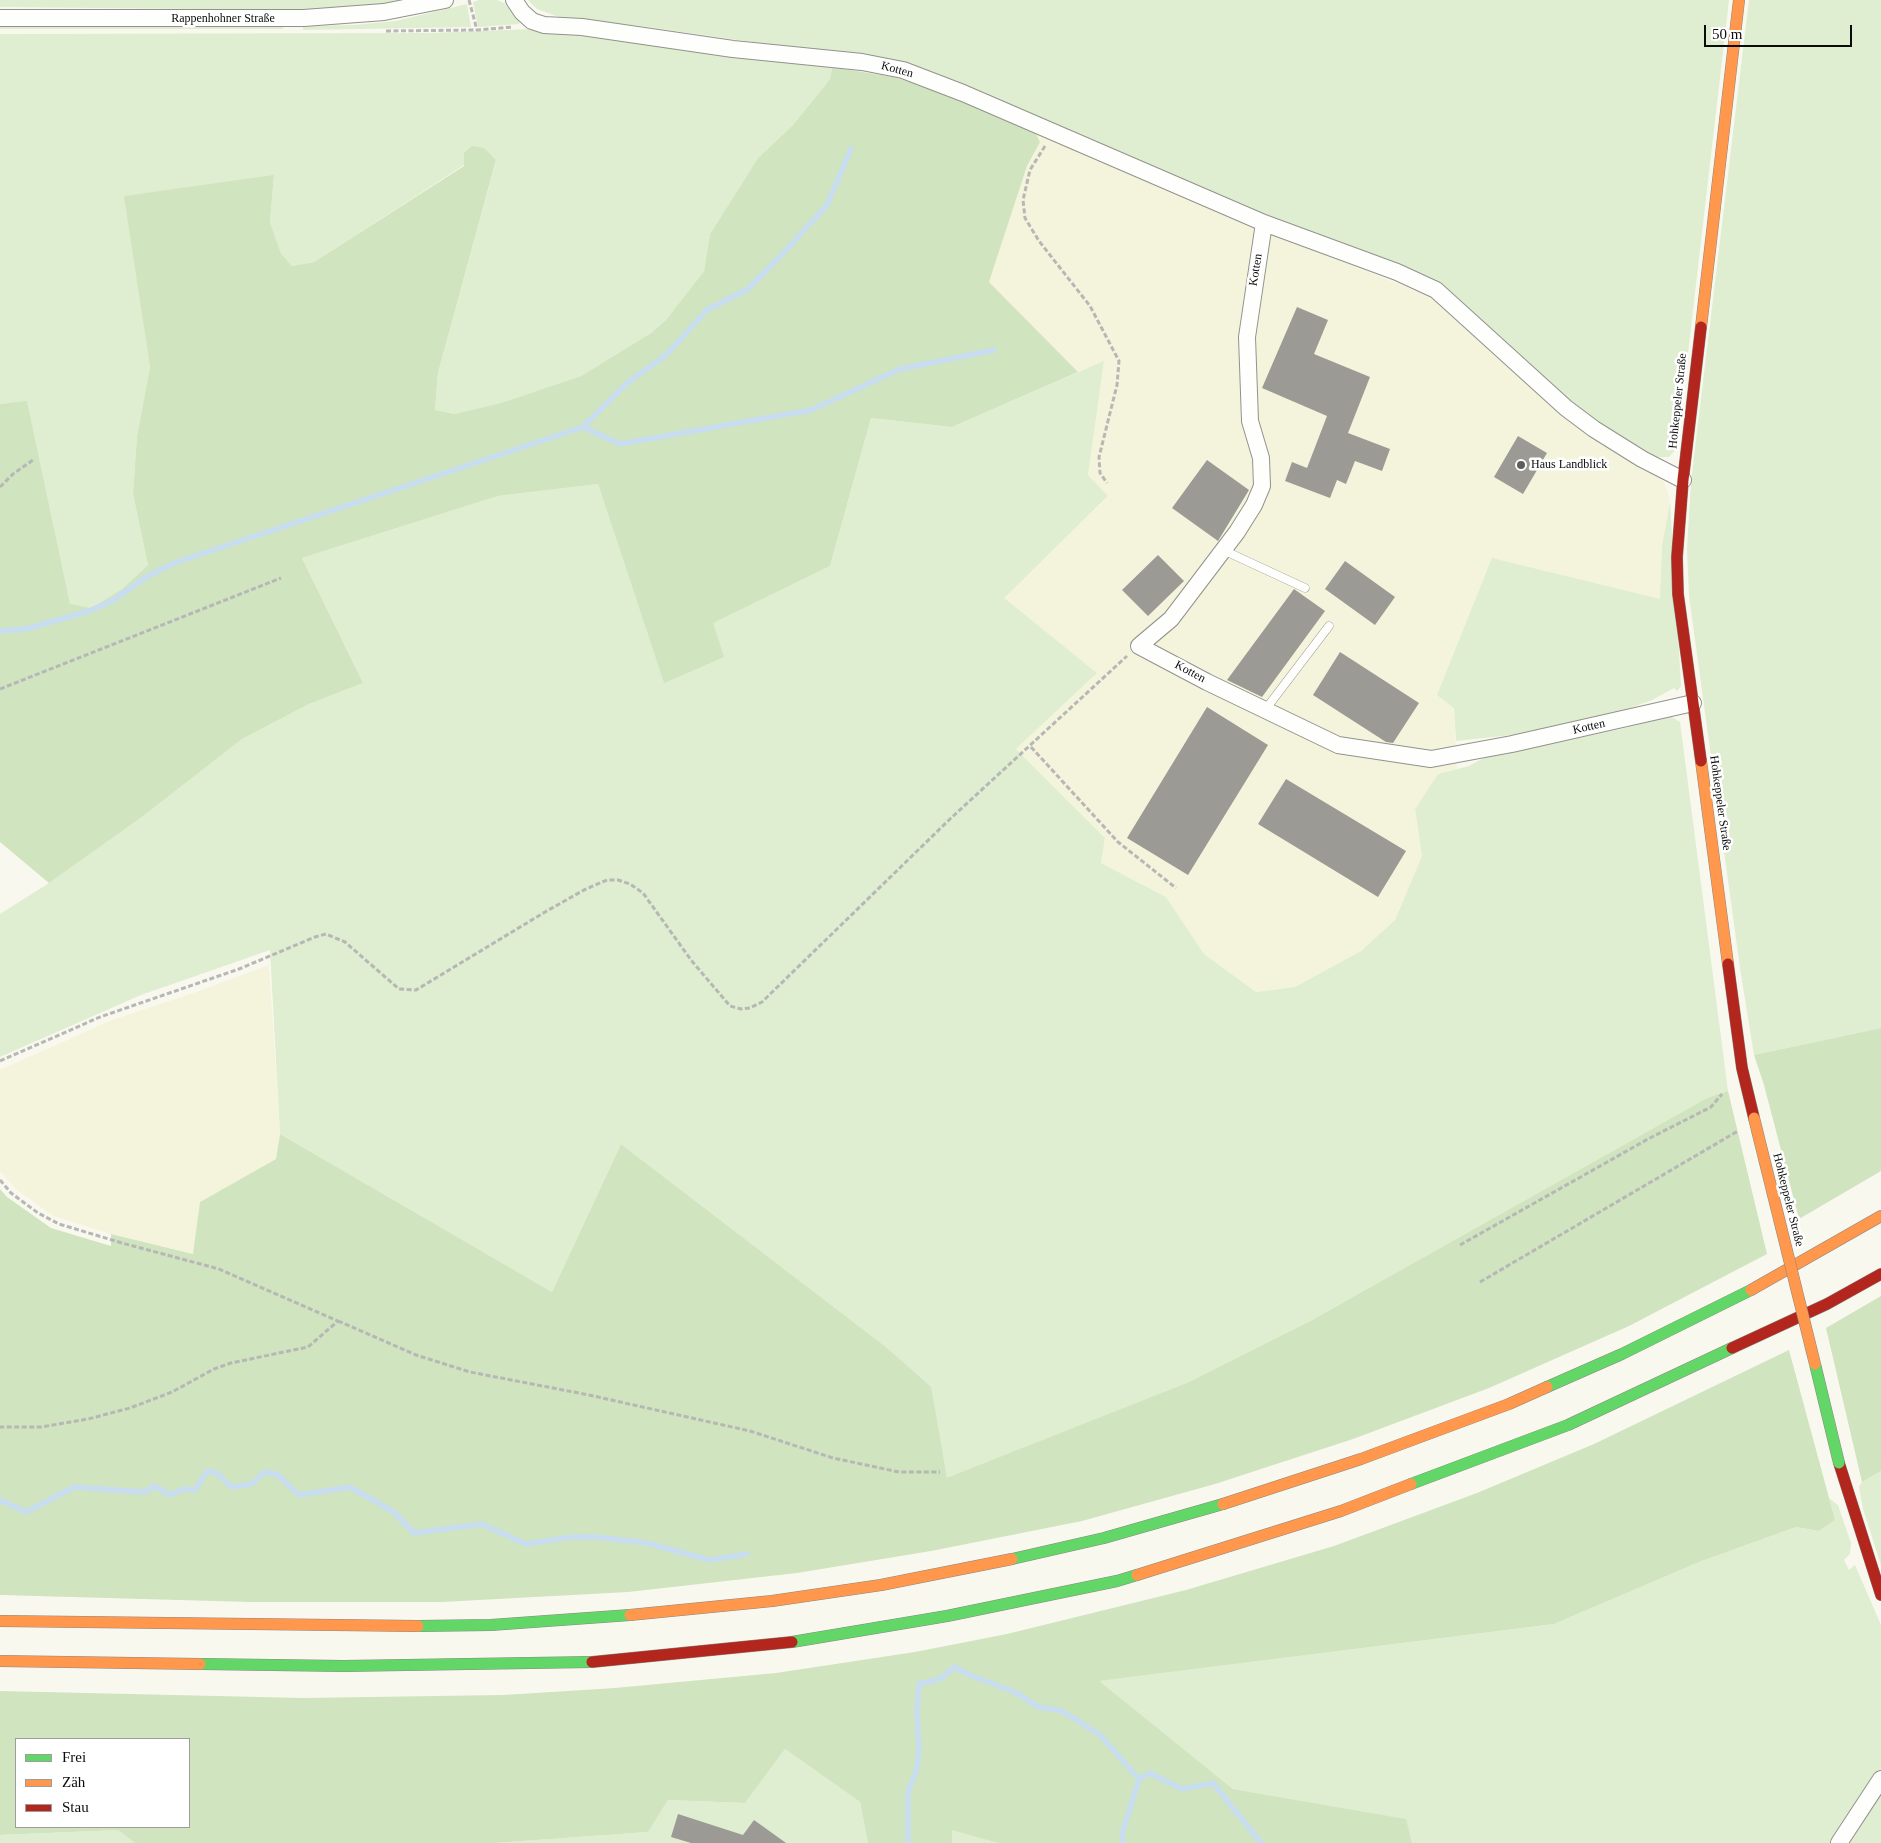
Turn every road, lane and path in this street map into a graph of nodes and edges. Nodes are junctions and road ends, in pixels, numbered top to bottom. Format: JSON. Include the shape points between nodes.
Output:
{"nodes":[{"id":1,"x":445,"y":0,"type":"edge"},
{"id":2,"x":469,"y":0,"type":"edge"},
{"id":3,"x":514,"y":0,"type":"edge"},
{"id":4,"x":1739,"y":0,"type":"edge"},
{"id":5,"x":0,"y":18,"type":"edge"},
{"id":6,"x":532,"y":21,"type":"junction"},
{"id":7,"x":1052,"y":132,"type":"junction"},
{"id":8,"x":1264,"y":223,"type":"junction"},
{"id":9,"x":33,"y":460,"type":"dead end"},
{"id":10,"x":1683,"y":480,"type":"junction"},
{"id":11,"x":1107,"y":483,"type":"dead end"},
{"id":12,"x":0,"y":487,"type":"edge"},
{"id":13,"x":1223,"y":550,"type":"junction"},
{"id":14,"x":281,"y":578,"type":"dead end"},
{"id":15,"x":1305,"y":588,"type":"dead end"},
{"id":16,"x":1329,"y":626,"type":"dead end"},
{"id":17,"x":1139,"y":646,"type":"junction"},
{"id":18,"x":0,"y":689,"type":"edge"},
{"id":19,"x":1693,"y":703,"type":"junction"},
{"id":20,"x":1265,"y":710,"type":"junction"},
{"id":21,"x":1030,"y":746,"type":"junction"},
{"id":22,"x":1176,"y":888,"type":"dead end"},
{"id":23,"x":0,"y":1061,"type":"edge"},
{"id":24,"x":1722,"y":1094,"type":"dead end"},
{"id":25,"x":1741,"y":1129,"type":"dead end"},
{"id":26,"x":0,"y":1180,"type":"edge"},
{"id":27,"x":1881,"y":1216,"type":"edge"},
{"id":28,"x":1460,"y":1245,"type":"dead end"},
{"id":29,"x":1881,"y":1274,"type":"edge"},
{"id":30,"x":1480,"y":1282,"type":"dead end"},
{"id":31,"x":338,"y":1321,"type":"junction"},
{"id":32,"x":0,"y":1427,"type":"edge"},
{"id":33,"x":940,"y":1472,"type":"dead end"},
{"id":34,"x":1881,"y":1595,"type":"edge"},
{"id":35,"x":0,"y":1620,"type":"edge"},
{"id":36,"x":0,"y":1661,"type":"edge"},
{"id":37,"x":1881,"y":1779,"type":"edge"},
{"id":38,"x":1839,"y":1843,"type":"edge"}],
"edges":[{"from":1,"to":5,"type":"street","name":"Rappenhohner Straße","via":[[384,12],[304,18]]},
{"from":2,"to":6,"type":"path","via":[[476,30],[522,26]]},
{"from":3,"to":6,"type":"street"},
{"from":4,"to":10,"type":"main road","name":"Hohkeppeler Straße"},
{"from":6,"to":7,"type":"street","name":"Kotten","via":[[733,49],[862,62],[903,70]]},
{"from":7,"to":8,"type":"street","name":"Kotten"},
{"from":7,"to":11,"type":"path","via":[[1030,170],[1023,200],[1025,218],[1090,306],[1119,361],[1117,385],[1099,457],[1100,473]]},
{"from":8,"to":10,"type":"street","name":"Kotten","via":[[1397,272],[1436,290],[1566,408],[1642,459]]},
{"from":8,"to":13,"type":"street","name":"Kotten","via":[[1247,336],[1250,421],[1261,458],[1262,486],[1254,505]]},
{"from":9,"to":12,"type":"path"},
{"from":10,"to":19,"type":"main road","name":"Hohkeppeler Straße","via":[[1677,557]]},
{"from":13,"to":15,"type":"lane"},
{"from":13,"to":17,"type":"street","name":"Kotten","via":[[1172,618]]},
{"from":14,"to":18,"type":"path"},
{"from":16,"to":20,"type":"lane"},
{"from":17,"to":20,"type":"street","name":"Kotten"},
{"from":17,"to":21,"type":"path"},
{"from":19,"to":20,"type":"street","name":"Kotten","via":[[1431,759],[1338,745]]},
{"from":19,"to":34,"type":"main road","name":"Hohkeppeler Straße","bridge":true,"via":[[1742,1068],[1839,1463]]},
{"from":21,"to":22,"type":"path","via":[[1118,842]]},
{"from":21,"to":23,"type":"path","via":[[762,1002],[750,1008],[730,1006],[691,960],[643,893],[630,884],[607,880],[545,912],[416,990],[400,989],[345,942],[326,934],[211,979],[100,1017]]},
{"from":24,"to":28,"type":"path","via":[[1711,1107]]},
{"from":25,"to":30,"type":"path"},
{"from":26,"to":31,"type":"path","via":[[11,1193],[58,1224],[219,1268]]},
{"from":27,"to":35,"type":"main road","via":[[1755,1288],[1622,1354],[1509,1404],[1248,1497],[1104,1538],[993,1564],[772,1601],[580,1620],[391,1627]]},
{"from":29,"to":36,"type":"main road","via":[[1827,1304],[1568,1425],[1341,1511],[1117,1580],[947,1616],[779,1644],[609,1662],[344,1666]]},
{"from":31,"to":32,"type":"path","via":[[308,1347],[231,1362],[172,1392],[130,1408],[41,1427]]},
{"from":31,"to":33,"type":"path","via":[[416,1355],[470,1372],[750,1431],[833,1458],[899,1472]]},
{"from":37,"to":38,"type":"street"}]}
